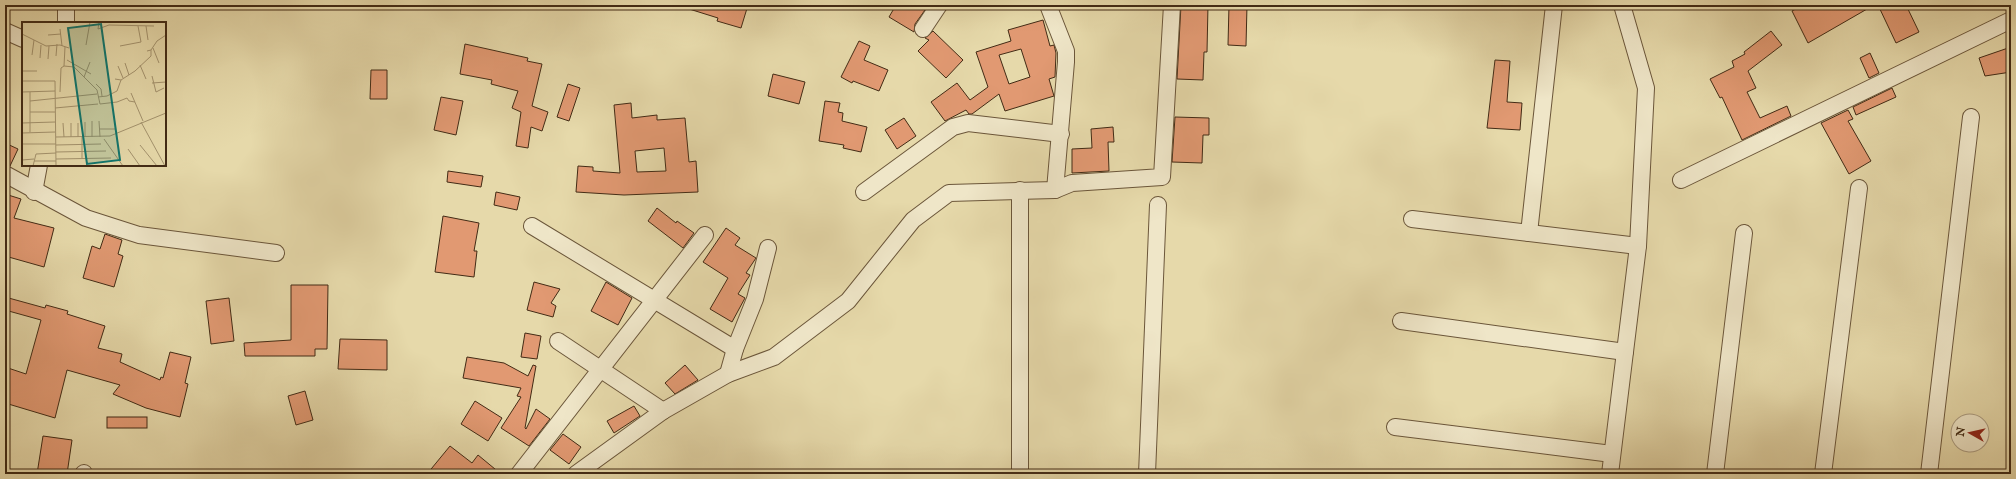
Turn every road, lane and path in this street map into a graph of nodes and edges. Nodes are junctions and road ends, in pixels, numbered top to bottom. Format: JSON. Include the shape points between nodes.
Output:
{"nodes":[{"id":1,"x":66,"y":5,"type":"edge"},
{"id":2,"x":939,"y":5,"type":"edge"},
{"id":3,"x":1048,"y":5,"type":"edge"},
{"id":4,"x":1172,"y":5,"type":"edge"},
{"id":5,"x":1554,"y":5,"type":"edge"},
{"id":6,"x":1622,"y":5,"type":"edge"},
{"id":7,"x":2011,"y":20,"type":"edge"},
{"id":8,"x":66,"y":22,"type":"edge"},
{"id":9,"x":923,"y":28,"type":"dead end"},
{"id":10,"x":5,"y":31,"type":"edge"},
{"id":11,"x":22,"y":39,"type":"edge"},
{"id":12,"x":1971,"y":117,"type":"dead end"},
{"id":13,"x":1061,"y":134,"type":"junction"},
{"id":14,"x":39,"y":166,"type":"edge"},
{"id":15,"x":5,"y":174,"type":"edge"},
{"id":16,"x":1681,"y":180,"type":"dead end"},
{"id":17,"x":1859,"y":188,"type":"dead end"},
{"id":18,"x":1020,"y":190,"type":"junction"},
{"id":19,"x":1055,"y":190,"type":"junction"},
{"id":20,"x":34,"y":192,"type":"junction"},
{"id":21,"x":864,"y":192,"type":"dead end"},
{"id":22,"x":1158,"y":205,"type":"dead end"},
{"id":23,"x":1412,"y":220,"type":"dead end"},
{"id":24,"x":532,"y":226,"type":"dead end"},
{"id":25,"x":1529,"y":233,"type":"junction"},
{"id":26,"x":1744,"y":233,"type":"dead end"},
{"id":27,"x":705,"y":235,"type":"dead end"},
{"id":28,"x":1638,"y":246,"type":"junction"},
{"id":29,"x":768,"y":248,"type":"dead end"},
{"id":30,"x":276,"y":253,"type":"dead end"},
{"id":31,"x":654,"y":301,"type":"junction"},
{"id":32,"x":1401,"y":321,"type":"dead end"},
{"id":33,"x":558,"y":341,"type":"dead end"},
{"id":34,"x":734,"y":349,"type":"junction"},
{"id":35,"x":1625,"y":352,"type":"junction"},
{"id":36,"x":601,"y":370,"type":"junction"},
{"id":37,"x":728,"y":374,"type":"junction"},
{"id":38,"x":663,"y":411,"type":"junction"},
{"id":39,"x":1395,"y":427,"type":"dead end"},
{"id":40,"x":1612,"y":454,"type":"junction"},
{"id":41,"x":519,"y":474,"type":"edge"},
{"id":42,"x":576,"y":474,"type":"edge"},
{"id":43,"x":1020,"y":474,"type":"edge"},
{"id":44,"x":1147,"y":474,"type":"edge"},
{"id":45,"x":1610,"y":474,"type":"edge"},
{"id":46,"x":1715,"y":474,"type":"edge"},
{"id":47,"x":1823,"y":474,"type":"edge"},
{"id":48,"x":1929,"y":474,"type":"edge"}],
"edges":[{"from":1,"to":8,"type":"street"},
{"from":2,"to":9,"type":"street"},
{"from":3,"to":13,"type":"street","via":[[1066,51]]},
{"from":4,"to":19,"type":"street","via":[[1162,176],[1072,184]]},
{"from":5,"to":25,"type":"street"},
{"from":6,"to":28,"type":"street","via":[[1646,88]]},
{"from":7,"to":16,"type":"street"},
{"from":10,"to":11,"type":"street"},
{"from":12,"to":48,"type":"street"},
{"from":13,"to":19,"type":"street"},
{"from":13,"to":21,"type":"street","via":[[968,123],[953,127]]},
{"from":14,"to":20,"type":"street"},
{"from":15,"to":20,"type":"street"},
{"from":17,"to":47,"type":"street"},
{"from":18,"to":19,"type":"street"},
{"from":18,"to":37,"type":"street","via":[[949,193],[913,220],[848,301],[774,356]]},
{"from":18,"to":43,"type":"street"},
{"from":20,"to":30,"type":"street","via":[[86,218],[139,235]]},
{"from":22,"to":44,"type":"street"},
{"from":23,"to":25,"type":"street"},
{"from":24,"to":31,"type":"street"},
{"from":25,"to":28,"type":"street"},
{"from":26,"to":46,"type":"street"},
{"from":27,"to":31,"type":"street"},
{"from":28,"to":35,"type":"street"},
{"from":29,"to":34,"type":"street","via":[[755,299]]},
{"from":31,"to":34,"type":"street"},
{"from":31,"to":36,"type":"street"},
{"from":32,"to":35,"type":"street"},
{"from":33,"to":36,"type":"street"},
{"from":34,"to":37,"type":"street"},
{"from":35,"to":40,"type":"street"},
{"from":36,"to":38,"type":"street"},
{"from":36,"to":41,"type":"street"},
{"from":37,"to":38,"type":"street"},
{"from":38,"to":42,"type":"street"},
{"from":39,"to":40,"type":"street"},
{"from":40,"to":45,"type":"street"}]}
